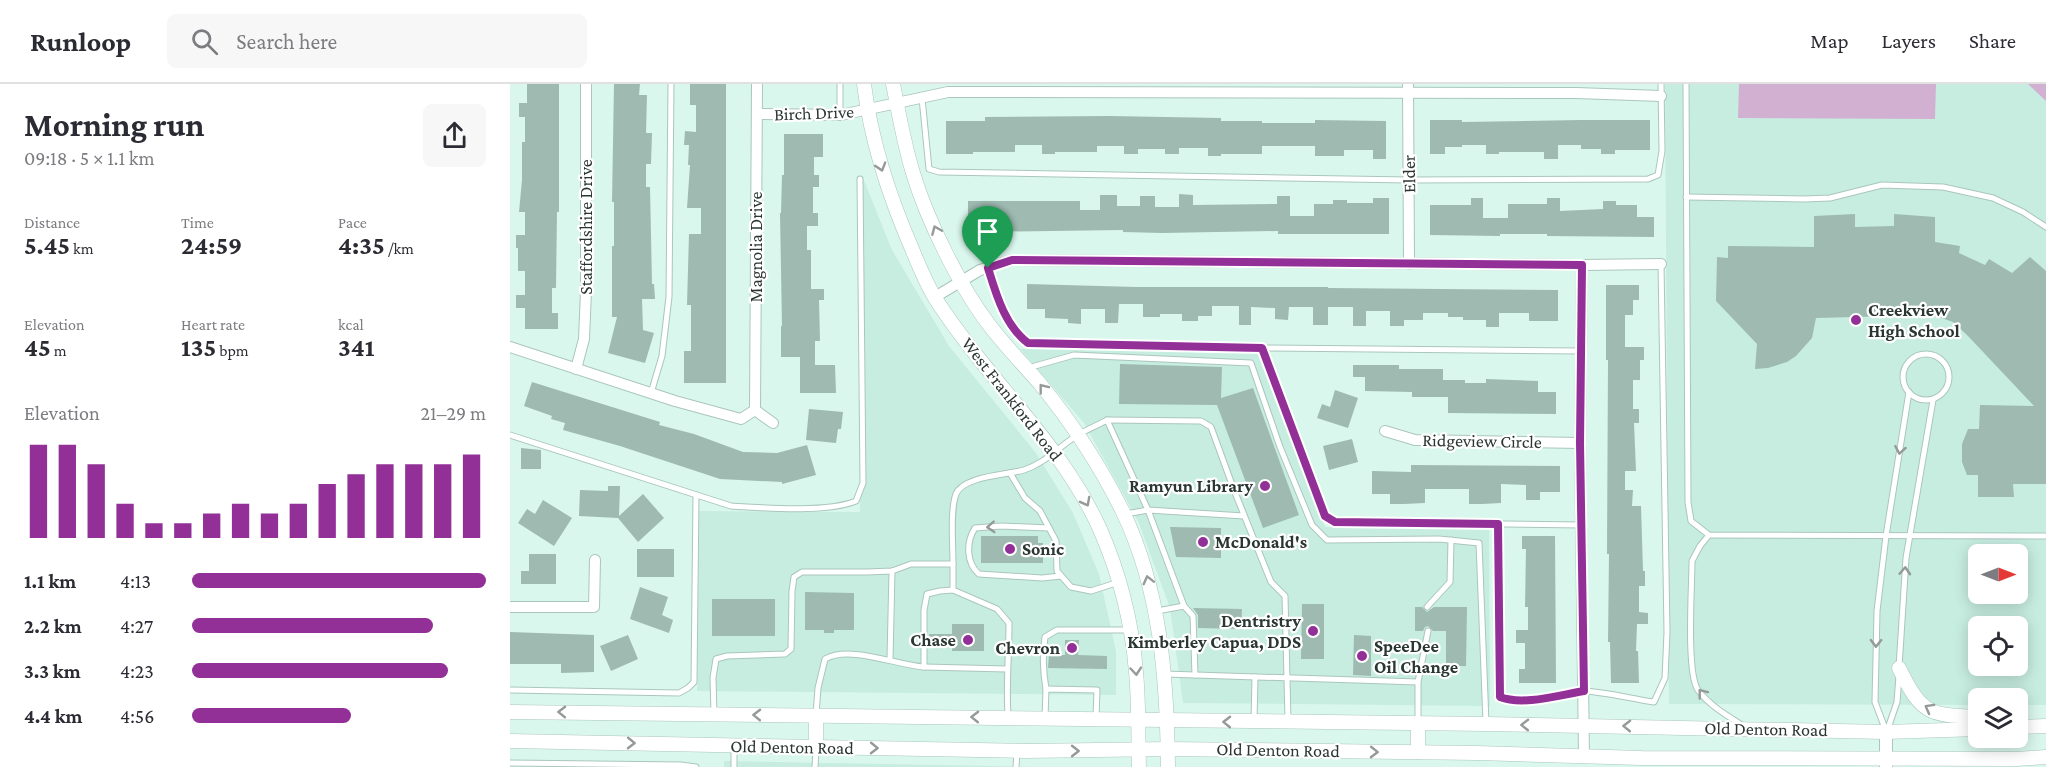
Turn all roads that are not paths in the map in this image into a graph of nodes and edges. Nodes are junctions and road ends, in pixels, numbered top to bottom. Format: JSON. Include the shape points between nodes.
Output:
{"nodes":[{"id":1,"x":586,"y":84,"type":"edge"},
{"id":2,"x":670,"y":84,"type":"edge"},
{"id":3,"x":757,"y":84,"type":"edge"},
{"id":4,"x":840,"y":84,"type":"edge"},
{"id":5,"x":864,"y":84,"type":"edge"},
{"id":6,"x":893,"y":84,"type":"edge"},
{"id":7,"x":1661,"y":84,"type":"edge"},
{"id":8,"x":1686,"y":84,"type":"edge"},
{"id":9,"x":1239,"y":88,"type":"edge"},
{"id":10,"x":1325,"y":89,"type":"edge"},
{"id":11,"x":1408,"y":89,"type":"edge"},
{"id":12,"x":1492,"y":89,"type":"edge"},
{"id":13,"x":1576,"y":89,"type":"edge"},
{"id":14,"x":1661,"y":96,"type":"junction"},
{"id":15,"x":922,"y":98,"type":"junction"},
{"id":16,"x":897,"y":104,"type":"junction"},
{"id":17,"x":867,"y":110,"type":"junction"},
{"id":18,"x":757,"y":114,"type":"junction"},
{"id":19,"x":840,"y":115,"type":"junction"},
{"id":20,"x":860,"y":179,"type":"dead end"},
{"id":21,"x":1408,"y":180,"type":"junction"},
{"id":22,"x":1686,"y":197,"type":"junction"},
{"id":23,"x":2046,"y":227,"type":"edge"},
{"id":24,"x":1410,"y":264,"type":"junction"},
{"id":25,"x":1661,"y":264,"type":"joint"},
{"id":26,"x":1582,"y":265,"type":"junction"},
{"id":27,"x":988,"y":268,"type":"junction"},
{"id":28,"x":962,"y":282,"type":"junction"},
{"id":29,"x":935,"y":297,"type":"junction"},
{"id":30,"x":510,"y":347,"type":"edge"},
{"id":31,"x":1262,"y":348,"type":"junction"},
{"id":32,"x":1580,"y":351,"type":"junction"},
{"id":33,"x":1026,"y":368,"type":"junction"},
{"id":34,"x":576,"y":369,"type":"junction"},
{"id":35,"x":1909,"y":392,"type":"junction"},
{"id":36,"x":651,"y":393,"type":"junction"},
{"id":37,"x":1933,"y":400,"type":"junction"},
{"id":38,"x":754,"y":410,"type":"junction"},
{"id":39,"x":1107,"y":420,"type":"junction"},
{"id":40,"x":773,"y":423,"type":"dead end"},
{"id":41,"x":1385,"y":431,"type":"dead end"},
{"id":42,"x":1077,"y":435,"type":"junction"},
{"id":43,"x":510,"y":436,"type":"edge"},
{"id":44,"x":1580,"y":443,"type":"junction"},
{"id":45,"x":1055,"y":452,"type":"junction"},
{"id":46,"x":1010,"y":473,"type":"junction"},
{"id":47,"x":696,"y":495,"type":"junction"},
{"id":48,"x":1148,"y":510,"type":"junction"},
{"id":49,"x":1123,"y":514,"type":"junction"},
{"id":50,"x":1244,"y":516,"type":"junction"},
{"id":51,"x":1498,"y":524,"type":"junction"},
{"id":52,"x":1581,"y":525,"type":"junction"},
{"id":53,"x":1049,"y":528,"type":"junction"},
{"id":54,"x":1709,"y":536,"type":"junction"},
{"id":55,"x":2046,"y":536,"type":"edge"},
{"id":56,"x":1886,"y":537,"type":"junction"},
{"id":57,"x":1910,"y":537,"type":"junction"},
{"id":58,"x":1451,"y":540,"type":"junction"},
{"id":59,"x":595,"y":561,"type":"dead end"},
{"id":60,"x":953,"y":564,"type":"junction"},
{"id":61,"x":892,"y":571,"type":"junction"},
{"id":62,"x":1061,"y":576,"type":"junction"},
{"id":63,"x":1120,"y":582,"type":"junction"},
{"id":64,"x":953,"y":590,"type":"junction"},
{"id":65,"x":1184,"y":606,"type":"junction"},
{"id":66,"x":510,"y":607,"type":"edge"},
{"id":67,"x":1427,"y":607,"type":"dead end"},
{"id":68,"x":1155,"y":611,"type":"junction"},
{"id":69,"x":1130,"y":630,"type":"junction"},
{"id":70,"x":1428,"y":631,"type":"dead end"},
{"id":71,"x":890,"y":659,"type":"junction"},
{"id":72,"x":924,"y":667,"type":"junction"},
{"id":73,"x":1899,"y":668,"type":"junction"},
{"id":74,"x":1007,"y":669,"type":"junction"},
{"id":75,"x":1165,"y":674,"type":"junction"},
{"id":76,"x":1195,"y":675,"type":"junction"},
{"id":77,"x":1255,"y":677,"type":"junction"},
{"id":78,"x":1288,"y":678,"type":"junction"},
{"id":79,"x":1418,"y":682,"type":"junction"},
{"id":80,"x":1046,"y":689,"type":"junction"},
{"id":81,"x":510,"y":690,"type":"edge"},
{"id":82,"x":1584,"y":691,"type":"junction"},
{"id":83,"x":510,"y":712,"type":"edge"},
{"id":84,"x":714,"y":714,"type":"junction"},
{"id":85,"x":816,"y":716,"type":"junction"},
{"id":86,"x":1968,"y":716,"type":"edge"},
{"id":87,"x":1008,"y":717,"type":"junction"},
{"id":88,"x":1045,"y":718,"type":"junction"},
{"id":89,"x":1096,"y":719,"type":"junction"},
{"id":90,"x":1138,"y":721,"type":"junction"},
{"id":91,"x":1166,"y":721,"type":"junction"},
{"id":92,"x":1254,"y":722,"type":"junction"},
{"id":93,"x":1288,"y":722,"type":"junction"},
{"id":94,"x":1418,"y":723,"type":"junction"},
{"id":95,"x":1486,"y":724,"type":"junction"},
{"id":96,"x":1584,"y":726,"type":"junction"},
{"id":97,"x":2046,"y":726,"type":"edge"},
{"id":98,"x":2028,"y":727,"type":"edge"},
{"id":99,"x":1748,"y":729,"type":"junction"},
{"id":100,"x":1968,"y":729,"type":"edge"},
{"id":101,"x":1886,"y":732,"type":"junction"},
{"id":102,"x":510,"y":741,"type":"edge"},
{"id":103,"x":734,"y":746,"type":"junction"},
{"id":104,"x":816,"y":747,"type":"junction"},
{"id":105,"x":1168,"y":749,"type":"junction"},
{"id":106,"x":1017,"y":751,"type":"junction"},
{"id":107,"x":1138,"y":751,"type":"junction"},
{"id":108,"x":1418,"y":752,"type":"junction"},
{"id":109,"x":1584,"y":757,"type":"junction"},
{"id":110,"x":2046,"y":757,"type":"edge"},
{"id":111,"x":1886,"y":762,"type":"edge"},
{"id":112,"x":510,"y":763,"type":"edge"},
{"id":113,"x":696,"y":767,"type":"edge"},
{"id":114,"x":734,"y":767,"type":"edge"},
{"id":115,"x":815,"y":767,"type":"edge"},
{"id":116,"x":1016,"y":767,"type":"edge"},
{"id":117,"x":1139,"y":767,"type":"edge"},
{"id":118,"x":1168,"y":767,"type":"edge"}],
"edges":[{"from":1,"to":34,"type":"street","name":"Staffordshire Drive","via":[[586,291],[584,339]]},
{"from":2,"to":36,"type":"lane","via":[[668,319]]},
{"from":3,"to":18,"type":"street","name":"Magnolia Drive"},
{"from":4,"to":19,"type":"lane"},
{"from":5,"to":17,"type":"main road","name":"West Frankford Road"},
{"from":6,"to":16,"type":"main road","name":"West Frankford Road"},
{"from":7,"to":14,"type":"lane"},
{"from":8,"to":22,"type":"lane"},
{"from":9,"to":10,"type":"street","name":"Birch Drive"},
{"from":9,"to":15,"type":"street","name":"Birch Drive","via":[[948,92]]},
{"from":10,"to":11,"type":"street","name":"Birch Drive"},
{"from":11,"to":12,"type":"street","name":"Birch Drive"},
{"from":11,"to":21,"type":"street","name":"Elder"},
{"from":12,"to":13,"type":"street","name":"Birch Drive"},
{"from":13,"to":14,"type":"street","name":"Birch Drive"},
{"from":14,"to":21,"type":"lane","via":[[1662,151],[1658,175],[1647,179]]},
{"from":15,"to":16,"type":"street","name":"Birch Drive"},
{"from":15,"to":21,"type":"lane","via":[[929,169],[939,172]]},
{"from":16,"to":17,"type":"street","name":"Birch Drive"},
{"from":28,"to":16,"type":"main road","name":"West Frankford Road","one_way":true,"via":[[938,237],[913,174]]},
{"from":17,"to":19,"type":"street","name":"Birch Drive"},
{"from":17,"to":29,"type":"main road","name":"West Frankford Road","one_way":true,"via":[[893,205]]},
{"from":18,"to":19,"type":"street","name":"Birch Drive"},
{"from":18,"to":38,"type":"street","name":"Magnolia Drive"},
{"from":20,"to":47,"type":"lane","via":[[863,483],[856,501],[828,507],[764,508],[731,506]]},
{"from":21,"to":24,"type":"street","name":"Elder"},
{"from":22,"to":23,"type":"lane","via":[[1813,199],[1882,185],[1943,187],[1993,198]]},
{"from":22,"to":54,"type":"lane","via":[[1688,502],[1691,522]]},
{"from":24,"to":26,"type":"street"},
{"from":24,"to":27,"type":"street","via":[[1012,260]]},
{"from":25,"to":26,"type":"street"},
{"from":25,"to":82,"type":"lane","via":[[1665,678],[1654,702]]},
{"from":26,"to":32,"type":"street"},
{"from":27,"to":28,"type":"street"},
{"from":27,"to":31,"type":"lane","via":[[1010,324],[1028,343]]},
{"from":28,"to":29,"type":"street"},
{"from":28,"to":33,"type":"main road","name":"West Frankford Road","via":[[990,326]]},
{"from":29,"to":45,"type":"main road","name":"West Frankford Road"},
{"from":30,"to":34,"type":"street"},
{"from":31,"to":32,"type":"lane"},
{"from":31,"to":51,"type":"lane","via":[[1325,516],[1335,522]]},
{"from":32,"to":44,"type":"street"},
{"from":42,"to":33,"type":"main road","name":"West Frankford Road","one_way":true},
{"from":33,"to":58,"type":"lane","via":[[1074,355],[1251,363],[1312,525],[1327,540]]},
{"from":34,"to":36,"type":"street"},
{"from":35,"to":37,"type":"lane","via":[[1916,398]]},
{"from":35,"to":37,"type":"lane","via":[[1903,375],[1911,360],[1928,354],[1937,357],[1948,370],[1949,380],[1947,388]]},
{"from":35,"to":56,"type":"lane","one_way":true},
{"from":36,"to":38,"type":"street","via":[[741,419]]},
{"from":37,"to":57,"type":"lane"},
{"from":38,"to":40,"type":"street"},
{"from":39,"to":42,"type":"lane"},
{"from":39,"to":48,"type":"lane"},
{"from":39,"to":50,"type":"lane","via":[[1201,421],[1211,427]]},
{"from":41,"to":44,"type":"street","name":"Ridgeview Circle","via":[[1415,440]]},
{"from":42,"to":45,"type":"lane"},
{"from":42,"to":49,"type":"main road","name":"West Frankford Road"},
{"from":43,"to":47,"type":"lane"},
{"from":44,"to":52,"type":"street"},
{"from":45,"to":46,"type":"lane","via":[[1040,464]]},
{"from":45,"to":63,"type":"main road","name":"West Frankford Road","one_way":true,"via":[[1083,495]]},
{"from":46,"to":53,"type":"lane"},
{"from":46,"to":60,"type":"lane","via":[[978,479],[956,493]]},
{"from":47,"to":81,"type":"lane","via":[[694,682],[679,693]]},
{"from":48,"to":49,"type":"lane"},
{"from":48,"to":50,"type":"lane"},
{"from":48,"to":65,"type":"lane"},
{"from":68,"to":49,"type":"main road","name":"West Frankford Road","one_way":true,"via":[[1146,572]]},
{"from":50,"to":78,"type":"lane","via":[[1271,582],[1285,596]]},
{"from":51,"to":52,"type":"lane"},
{"from":51,"to":82,"type":"lane","via":[[1500,697],[1526,700]]},
{"from":52,"to":82,"type":"street"},
{"from":53,"to":62,"type":"lane","via":[[1056,541],[1057,571]]},
{"from":53,"to":62,"type":"lane","one_way":true,"via":[[975,528],[969,537],[968,554],[972,568],[979,574]]},
{"from":54,"to":56,"type":"lane"},
{"from":99,"to":54,"type":"lane","one_way":true,"via":[[1707,700],[1696,688],[1691,669],[1692,561]]},
{"from":55,"to":57,"type":"lane"},
{"from":56,"to":57,"type":"lane"},
{"from":56,"to":101,"type":"lane","one_way":true,"via":[[1877,611],[1875,702]]},
{"from":73,"to":57,"type":"lane","one_way":true},
{"from":58,"to":67,"type":"lane","via":[[1450,582]]},
{"from":58,"to":95,"type":"lane","via":[[1479,543]]},
{"from":59,"to":66,"type":"street","via":[[594,607]]},
{"from":60,"to":61,"type":"lane","via":[[911,564]]},
{"from":60,"to":64,"type":"lane"},
{"from":61,"to":71,"type":"lane"},
{"from":61,"to":84,"type":"lane","via":[[802,572],[794,577],[791,649],[785,654],[716,659]]},
{"from":62,"to":63,"type":"lane","via":[[1071,587],[1091,591]]},
{"from":63,"to":69,"type":"main road","name":"West Frankford Road"},
{"from":64,"to":72,"type":"lane","via":[[927,594]]},
{"from":64,"to":74,"type":"lane","via":[[997,609],[1009,623]]},
{"from":65,"to":68,"type":"lane"},
{"from":65,"to":76,"type":"lane","via":[[1193,616]]},
{"from":68,"to":75,"type":"main road","name":"West Frankford Road"},
{"from":69,"to":80,"type":"lane","via":[[1057,630],[1045,637]]},
{"from":69,"to":90,"type":"main road","name":"West Frankford Road","one_way":true},
{"from":70,"to":79,"type":"lane"},
{"from":71,"to":72,"type":"lane"},
{"from":71,"to":85,"type":"lane","via":[[835,654],[825,659]]},
{"from":72,"to":74,"type":"lane"},
{"from":86,"to":73,"type":"main road","one_way":true,"via":[[1944,715],[1926,708],[1912,694]]},
{"from":73,"to":101,"type":"lane","via":[[1897,702]]},
{"from":74,"to":87,"type":"lane"},
{"from":75,"to":76,"type":"lane"},
{"from":75,"to":91,"type":"main road","name":"West Frankford Road"},
{"from":76,"to":77,"type":"lane"},
{"from":77,"to":78,"type":"lane"},
{"from":77,"to":92,"type":"lane"},
{"from":78,"to":79,"type":"lane"},
{"from":78,"to":93,"type":"lane"},
{"from":79,"to":94,"type":"lane"},
{"from":80,"to":88,"type":"lane"},
{"from":80,"to":89,"type":"lane","via":[[1097,690]]},
{"from":82,"to":96,"type":"street"},
{"from":84,"to":83,"type":"main road","name":"Old Denton Road","one_way":true},
{"from":85,"to":84,"type":"main road","name":"Old Denton Road","one_way":true},
{"from":87,"to":85,"type":"main road","name":"Old Denton Road","one_way":true},
{"from":85,"to":104,"type":"main road"},
{"from":87,"to":88,"type":"main road","name":"Old Denton Road"},
{"from":88,"to":89,"type":"main road","name":"Old Denton Road"},
{"from":89,"to":90,"type":"main road","name":"Old Denton Road"},
{"from":90,"to":91,"type":"main road","name":"Old Denton Road"},
{"from":90,"to":107,"type":"main road","name":"West Frankford Road"},
{"from":92,"to":91,"type":"main road","name":"Old Denton Road","one_way":true},
{"from":91,"to":105,"type":"main road","name":"West Frankford Road"},
{"from":92,"to":93,"type":"main road","name":"Old Denton Road"},
{"from":93,"to":94,"type":"main road","name":"Old Denton Road"},
{"from":94,"to":95,"type":"main road","name":"Old Denton Road"},
{"from":94,"to":108,"type":"main road"},
{"from":96,"to":95,"type":"main road","name":"Old Denton Road","one_way":true},
{"from":99,"to":96,"type":"main road","name":"Old Denton Road","one_way":true},
{"from":96,"to":109,"type":"street"},
{"from":97,"to":98,"type":"main road"},
{"from":99,"to":101,"type":"main road","name":"Old Denton Road"},
{"from":100,"to":101,"type":"main road","name":"Old Denton Road"},
{"from":101,"to":111,"type":"street"},
{"from":102,"to":103,"type":"main road","name":"Old Denton Road","one_way":true},
{"from":103,"to":104,"type":"main road","name":"Old Denton Road"},
{"from":103,"to":114,"type":"lane"},
{"from":104,"to":106,"type":"main road","name":"Old Denton Road","one_way":true},
{"from":104,"to":115,"type":"lane"},
{"from":105,"to":107,"type":"main road","name":"Old Denton Road"},
{"from":105,"to":108,"type":"main road","name":"Old Denton Road","one_way":true},
{"from":105,"to":118,"type":"main road","name":"West Frankford Road"},
{"from":106,"to":107,"type":"main road","name":"Old Denton Road","one_way":true},
{"from":106,"to":116,"type":"lane"},
{"from":107,"to":117,"type":"main road","name":"West Frankford Road"},
{"from":108,"to":109,"type":"main road","name":"Old Denton Road"},
{"from":109,"to":111,"type":"main road","name":"Old Denton Road"},
{"from":110,"to":111,"type":"main road","name":"Old Denton Road"},
{"from":112,"to":113,"type":"lane"}]}
